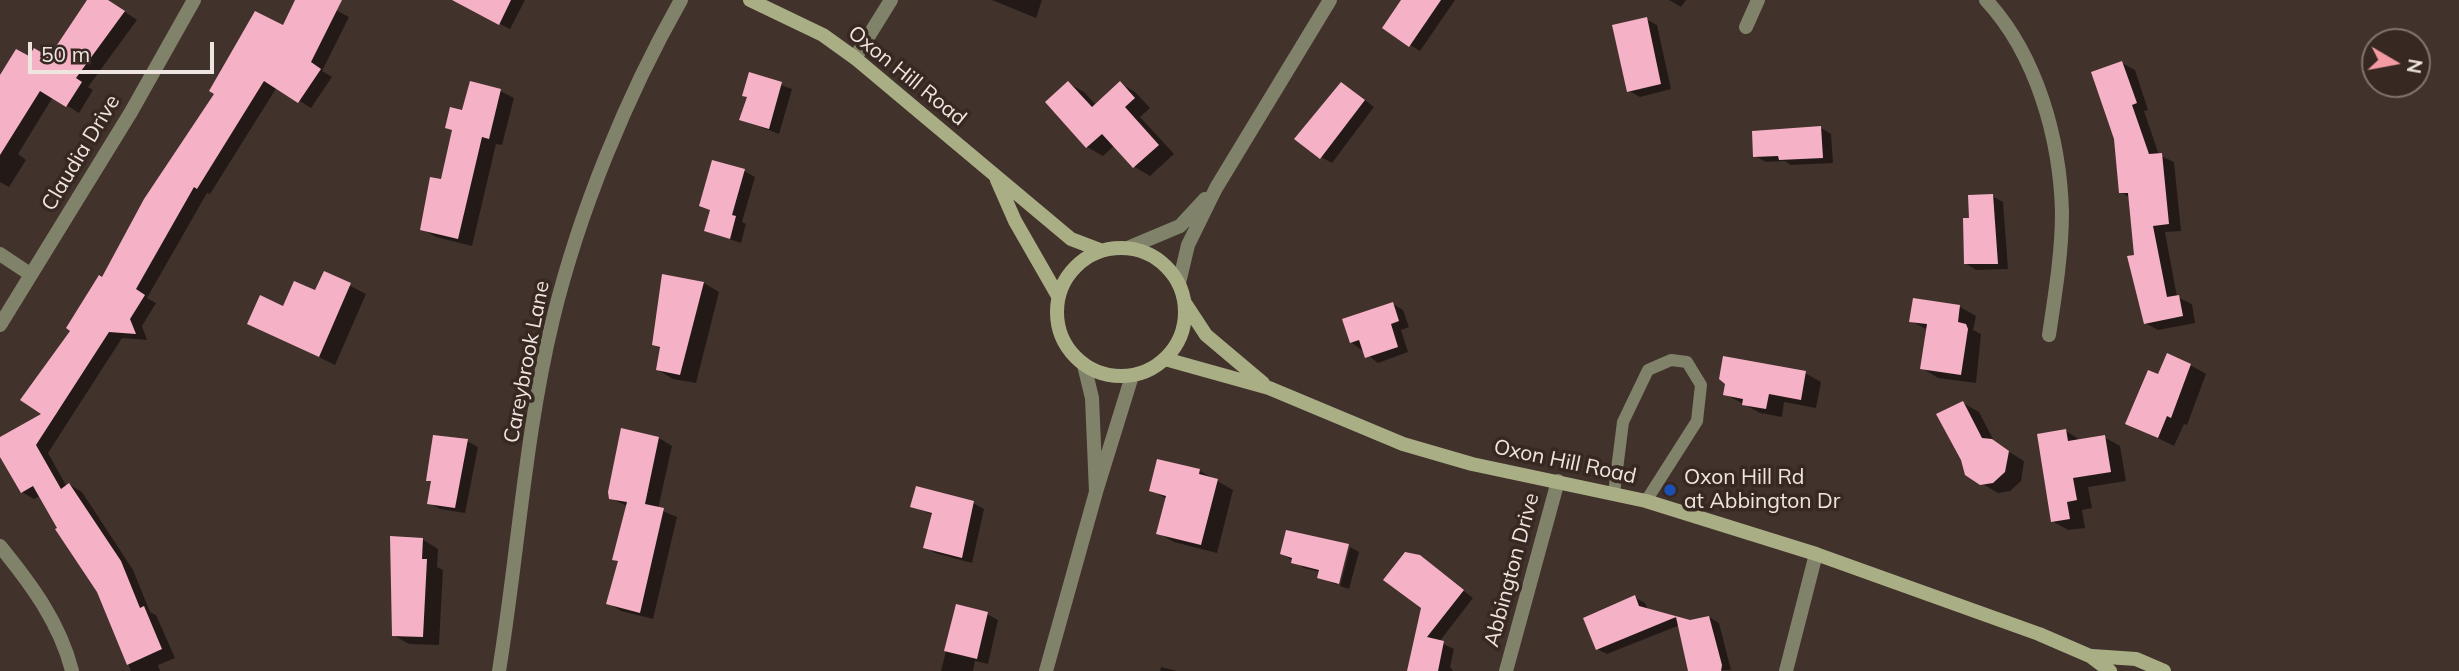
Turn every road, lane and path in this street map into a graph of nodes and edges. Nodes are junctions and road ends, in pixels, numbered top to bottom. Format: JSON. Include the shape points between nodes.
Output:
{"nodes":[{"id":1,"x":194,"y":0,"type":"edge"},
{"id":2,"x":681,"y":0,"type":"edge"},
{"id":3,"x":750,"y":0,"type":"edge"},
{"id":4,"x":891,"y":0,"type":"edge"},
{"id":5,"x":1330,"y":0,"type":"edge"},
{"id":6,"x":1758,"y":0,"type":"edge"},
{"id":7,"x":1986,"y":0,"type":"edge"},
{"id":8,"x":1746,"y":27,"type":"dead end"},
{"id":9,"x":855,"y":58,"type":"junction"},
{"id":10,"x":995,"y":175,"type":"junction"},
{"id":11,"x":1216,"y":188,"type":"junction"},
{"id":12,"x":1130,"y":247,"type":"junction"},
{"id":13,"x":1100,"y":250,"type":"junction"},
{"id":14,"x":0,"y":254,"type":"edge"},
{"id":15,"x":30,"y":274,"type":"junction"},
{"id":16,"x":1179,"y":283,"type":"junction"},
{"id":17,"x":1058,"y":296,"type":"junction"},
{"id":18,"x":1185,"y":303,"type":"junction"},
{"id":19,"x":0,"y":326,"type":"edge"},
{"id":20,"x":2049,"y":335,"type":"dead end"},
{"id":21,"x":1165,"y":359,"type":"junction"},
{"id":22,"x":1084,"y":365,"type":"junction"},
{"id":23,"x":1132,"y":376,"type":"junction"},
{"id":24,"x":1269,"y":388,"type":"junction"},
{"id":25,"x":1558,"y":481,"type":"junction"},
{"id":26,"x":1096,"y":492,"type":"junction"},
{"id":27,"x":1615,"y":493,"type":"junction"},
{"id":28,"x":1646,"y":501,"type":"junction"},
{"id":29,"x":0,"y":546,"type":"edge"},
{"id":30,"x":1816,"y":554,"type":"junction"},
{"id":31,"x":2090,"y":656,"type":"junction"},
{"id":32,"x":72,"y":671,"type":"edge"},
{"id":33,"x":499,"y":671,"type":"edge"},
{"id":34,"x":1046,"y":671,"type":"edge"},
{"id":35,"x":1506,"y":671,"type":"edge"},
{"id":36,"x":1786,"y":671,"type":"edge"},
{"id":37,"x":2110,"y":671,"type":"edge"},
{"id":38,"x":2164,"y":671,"type":"edge"}],
"edges":[{"from":1,"to":15,"type":"street","name":"Claudia Drive"},
{"from":2,"to":33,"type":"street","name":"Careybrook Lane","via":[[646,63],[578,237],[553,320],[538,393]]},
{"from":3,"to":9,"type":"main road","name":"Oxon Hill Road","via":[[823,35]]},
{"from":4,"to":9,"type":"street"},
{"from":5,"to":11,"type":"street"},
{"from":6,"to":8,"type":"street"},
{"from":7,"to":20,"type":"street","via":[[2025,59],[2052,136],[2062,213]]},
{"from":9,"to":10,"type":"main road","name":"Oxon Hill Road"},
{"from":10,"to":13,"type":"main road","name":"Oxon Hill Road","via":[[1071,239]]},
{"from":10,"to":17,"type":"main road","name":"Oxon Hill Road","via":[[1015,221]]},
{"from":11,"to":12,"type":"street","via":[[1180,226]]},
{"from":11,"to":16,"type":"street","via":[[1188,245]]},
{"from":12,"to":13,"type":"main road"},
{"from":12,"to":16,"type":"main road","via":[[1167,266]]},
{"from":13,"to":17,"type":"main road","via":[[1073,268]]},
{"from":14,"to":15,"type":"street"},
{"from":15,"to":19,"type":"street","name":"Claudia Drive"},
{"from":16,"to":18,"type":"main road"},
{"from":17,"to":22,"type":"main road","via":[[1056,322],[1066,346]]},
{"from":18,"to":21,"type":"main road","via":[[1178,343]]},
{"from":18,"to":24,"type":"main road","name":"Oxon Hill Road","via":[[1206,335]]},
{"from":21,"to":23,"type":"main road"},
{"from":21,"to":24,"type":"main road","name":"Oxon Hill Road"},
{"from":22,"to":23,"type":"main road","via":[[1115,377]]},
{"from":22,"to":26,"type":"street","via":[[1094,421]]},
{"from":23,"to":26,"type":"street"},
{"from":24,"to":25,"type":"main road","name":"Oxon Hill Road","via":[[1403,444]]},
{"from":25,"to":27,"type":"main road","name":"Oxon Hill Road"},
{"from":25,"to":35,"type":"street","name":"Abbington Drive"},
{"from":26,"to":34,"type":"street"},
{"from":27,"to":28,"type":"main road","name":"Oxon Hill Road"},
{"from":27,"to":28,"type":"lane","via":[[1623,422],[1648,370],[1671,360],[1687,362],[1701,386],[1697,421]]},
{"from":28,"to":30,"type":"main road","name":"Oxon Hill Road"},
{"from":29,"to":32,"type":"street","via":[[46,609]]},
{"from":30,"to":31,"type":"main road","name":"Oxon Hill Road","via":[[1991,615]]},
{"from":30,"to":36,"type":"street"},
{"from":31,"to":37,"type":"main road","name":"Oxon Hill Road"},
{"from":31,"to":38,"type":"main road","name":"Oxon Hill Road","via":[[2136,659]]}]}
